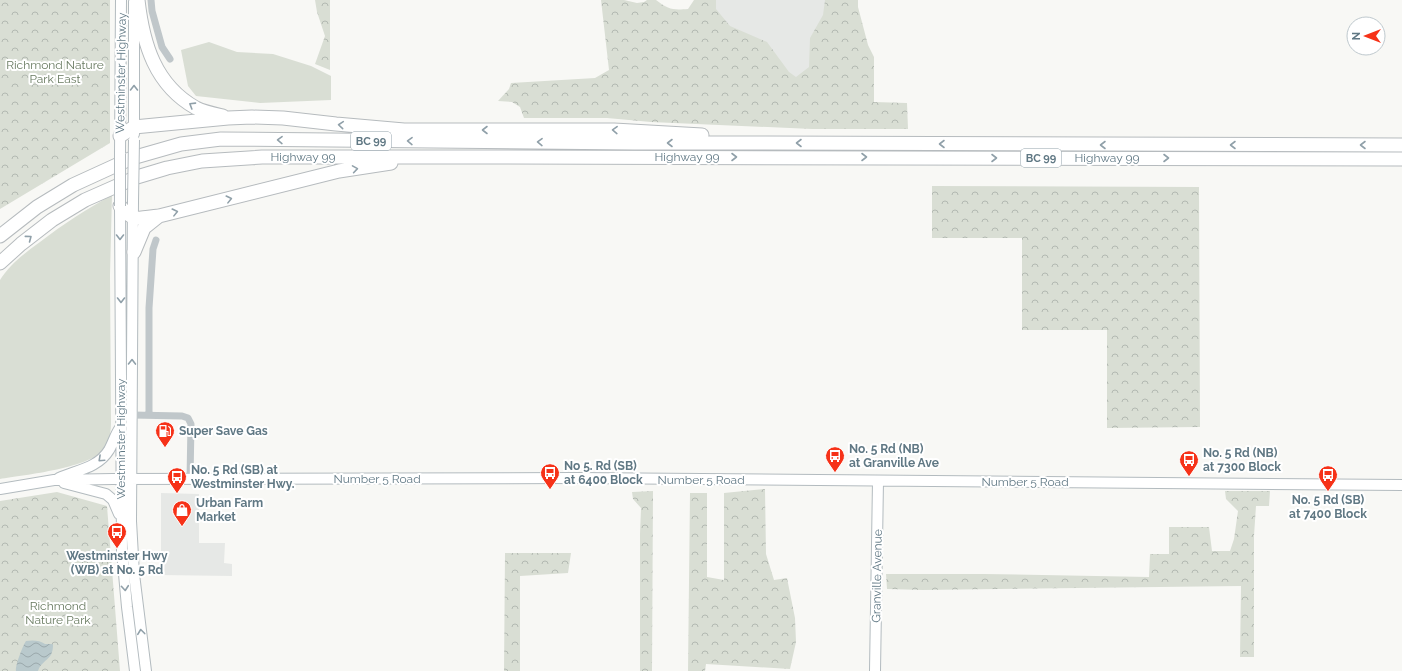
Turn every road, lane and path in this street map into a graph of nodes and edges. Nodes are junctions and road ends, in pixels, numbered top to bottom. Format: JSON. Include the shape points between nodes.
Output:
{"nodes":[{"id":1,"x":122,"y":0,"type":"edge"},
{"id":2,"x":134,"y":0,"type":"edge"},
{"id":3,"x":138,"y":0,"type":"edge"},
{"id":4,"x":151,"y":0,"type":"edge"},
{"id":5,"x":170,"y":59,"type":"dead end"},
{"id":6,"x":228,"y":118,"type":"junction"},
{"id":7,"x":134,"y":127,"type":"junction"},
{"id":8,"x":120,"y":141,"type":"junction"},
{"id":9,"x":765,"y":142,"type":"junction"},
{"id":10,"x":1402,"y":145,"type":"edge"},
{"id":11,"x":420,"y":157,"type":"junction"},
{"id":12,"x":1402,"y":159,"type":"edge"},
{"id":13,"x":120,"y":206,"type":"junction"},
{"id":14,"x":159,"y":216,"type":"junction"},
{"id":15,"x":133,"y":219,"type":"junction"},
{"id":16,"x":0,"y":236,"type":"edge"},
{"id":17,"x":156,"y":240,"type":"dead end"},
{"id":18,"x":134,"y":252,"type":"junction"},
{"id":19,"x":0,"y":263,"type":"edge"},
{"id":20,"x":132,"y":415,"type":"junction"},
{"id":21,"x":149,"y":415,"type":"junction"},
{"id":22,"x":121,"y":426,"type":"junction"},
{"id":23,"x":126,"y":479,"type":"junction"},
{"id":24,"x":190,"y":479,"type":"junction"},
{"id":25,"x":54,"y":480,"type":"junction"},
{"id":26,"x":878,"y":481,"type":"junction"},
{"id":27,"x":1402,"y":485,"type":"edge"},
{"id":28,"x":0,"y":489,"type":"edge"},
{"id":29,"x":121,"y":521,"type":"junction"},
{"id":30,"x":135,"y":671,"type":"edge"},
{"id":31,"x":146,"y":671,"type":"edge"},
{"id":32,"x":876,"y":671,"type":"edge"}],
"edges":[{"from":1,"to":8,"type":"main road","name":"Westminster Highway"},
{"from":7,"to":2,"type":"main road","name":"Westminster Highway","one_way":true},
{"from":6,"to":3,"type":"highway","one_way":true,"via":[[197,108],[178,96],[166,83],[144,38]]},
{"from":4,"to":5,"type":"street","via":[[162,47]]},
{"from":6,"to":7,"type":"highway"},
{"from":9,"to":6,"type":"highway","one_way":true,"via":[[730,137],[614,130],[404,130],[282,118]]},
{"from":7,"to":8,"type":"highway"},
{"from":7,"to":15,"type":"main road","name":"Westminster Highway","bridge":true},
{"from":8,"to":13,"type":"main road","name":"Westminster Highway","bridge":true},
{"from":10,"to":9,"type":"highway","name":"Highway 99","number":"BC 99","one_way":true},
{"from":9,"to":16,"type":"highway","name":"Highway 99","number":"BC 99","one_way":true,"via":[[222,139],[181,144],[132,158],[74,185],[37,207]]},
{"from":11,"to":12,"type":"highway","name":"Highway 99","number":"BC 99","one_way":true},
{"from":14,"to":11,"type":"highway","one_way":true,"via":[[339,171]]},
{"from":19,"to":11,"type":"highway","name":"Highway 99","number":"BC 99","one_way":true,"via":[[33,234],[85,200],[137,177],[167,168],[202,161],[262,157]]},
{"from":13,"to":15,"type":"highway"},
{"from":13,"to":22,"type":"main road","name":"Westminster Highway","one_way":true},
{"from":14,"to":15,"type":"highway"},
{"from":14,"to":18,"type":"highway","via":[[144,228]]},
{"from":15,"to":18,"type":"main road","name":"Westminster Highway"},
{"from":17,"to":21,"type":"street","via":[[153,249],[149,308]]},
{"from":20,"to":18,"type":"main road","name":"Westminster Highway","one_way":true},
{"from":20,"to":21,"type":"street","name":"Westminster Highway"},
{"from":20,"to":23,"type":"main road","name":"Westminster Highway"},
{"from":21,"to":24,"type":"street","name":"Westminster Highway","via":[[182,416],[190,421]]},
{"from":22,"to":23,"type":"main road","name":"Westminster Highway"},
{"from":22,"to":25,"type":"main road","one_way":true,"via":[[108,451],[97,463]]},
{"from":23,"to":24,"type":"main road","name":"Number 5 Road"},
{"from":23,"to":25,"type":"main road","name":"Number 5 Road"},
{"from":23,"to":29,"type":"main road","name":"Westminster Highway"},
{"from":31,"to":23,"type":"main road","name":"Westminster Highway","one_way":true,"via":[[133,568]]},
{"from":24,"to":26,"type":"main road","name":"Number 5 Road","via":[[576,478]]},
{"from":25,"to":28,"type":"main road","name":"Number 5 Road"},
{"from":25,"to":29,"type":"main road","via":[[106,494],[115,505]]},
{"from":26,"to":27,"type":"main road","name":"Number 5 Road"},
{"from":26,"to":32,"type":"main road","name":"Granville Avenue"},
{"from":29,"to":30,"type":"main road","name":"Westminster Highway","one_way":true,"via":[[124,584]]}]}
